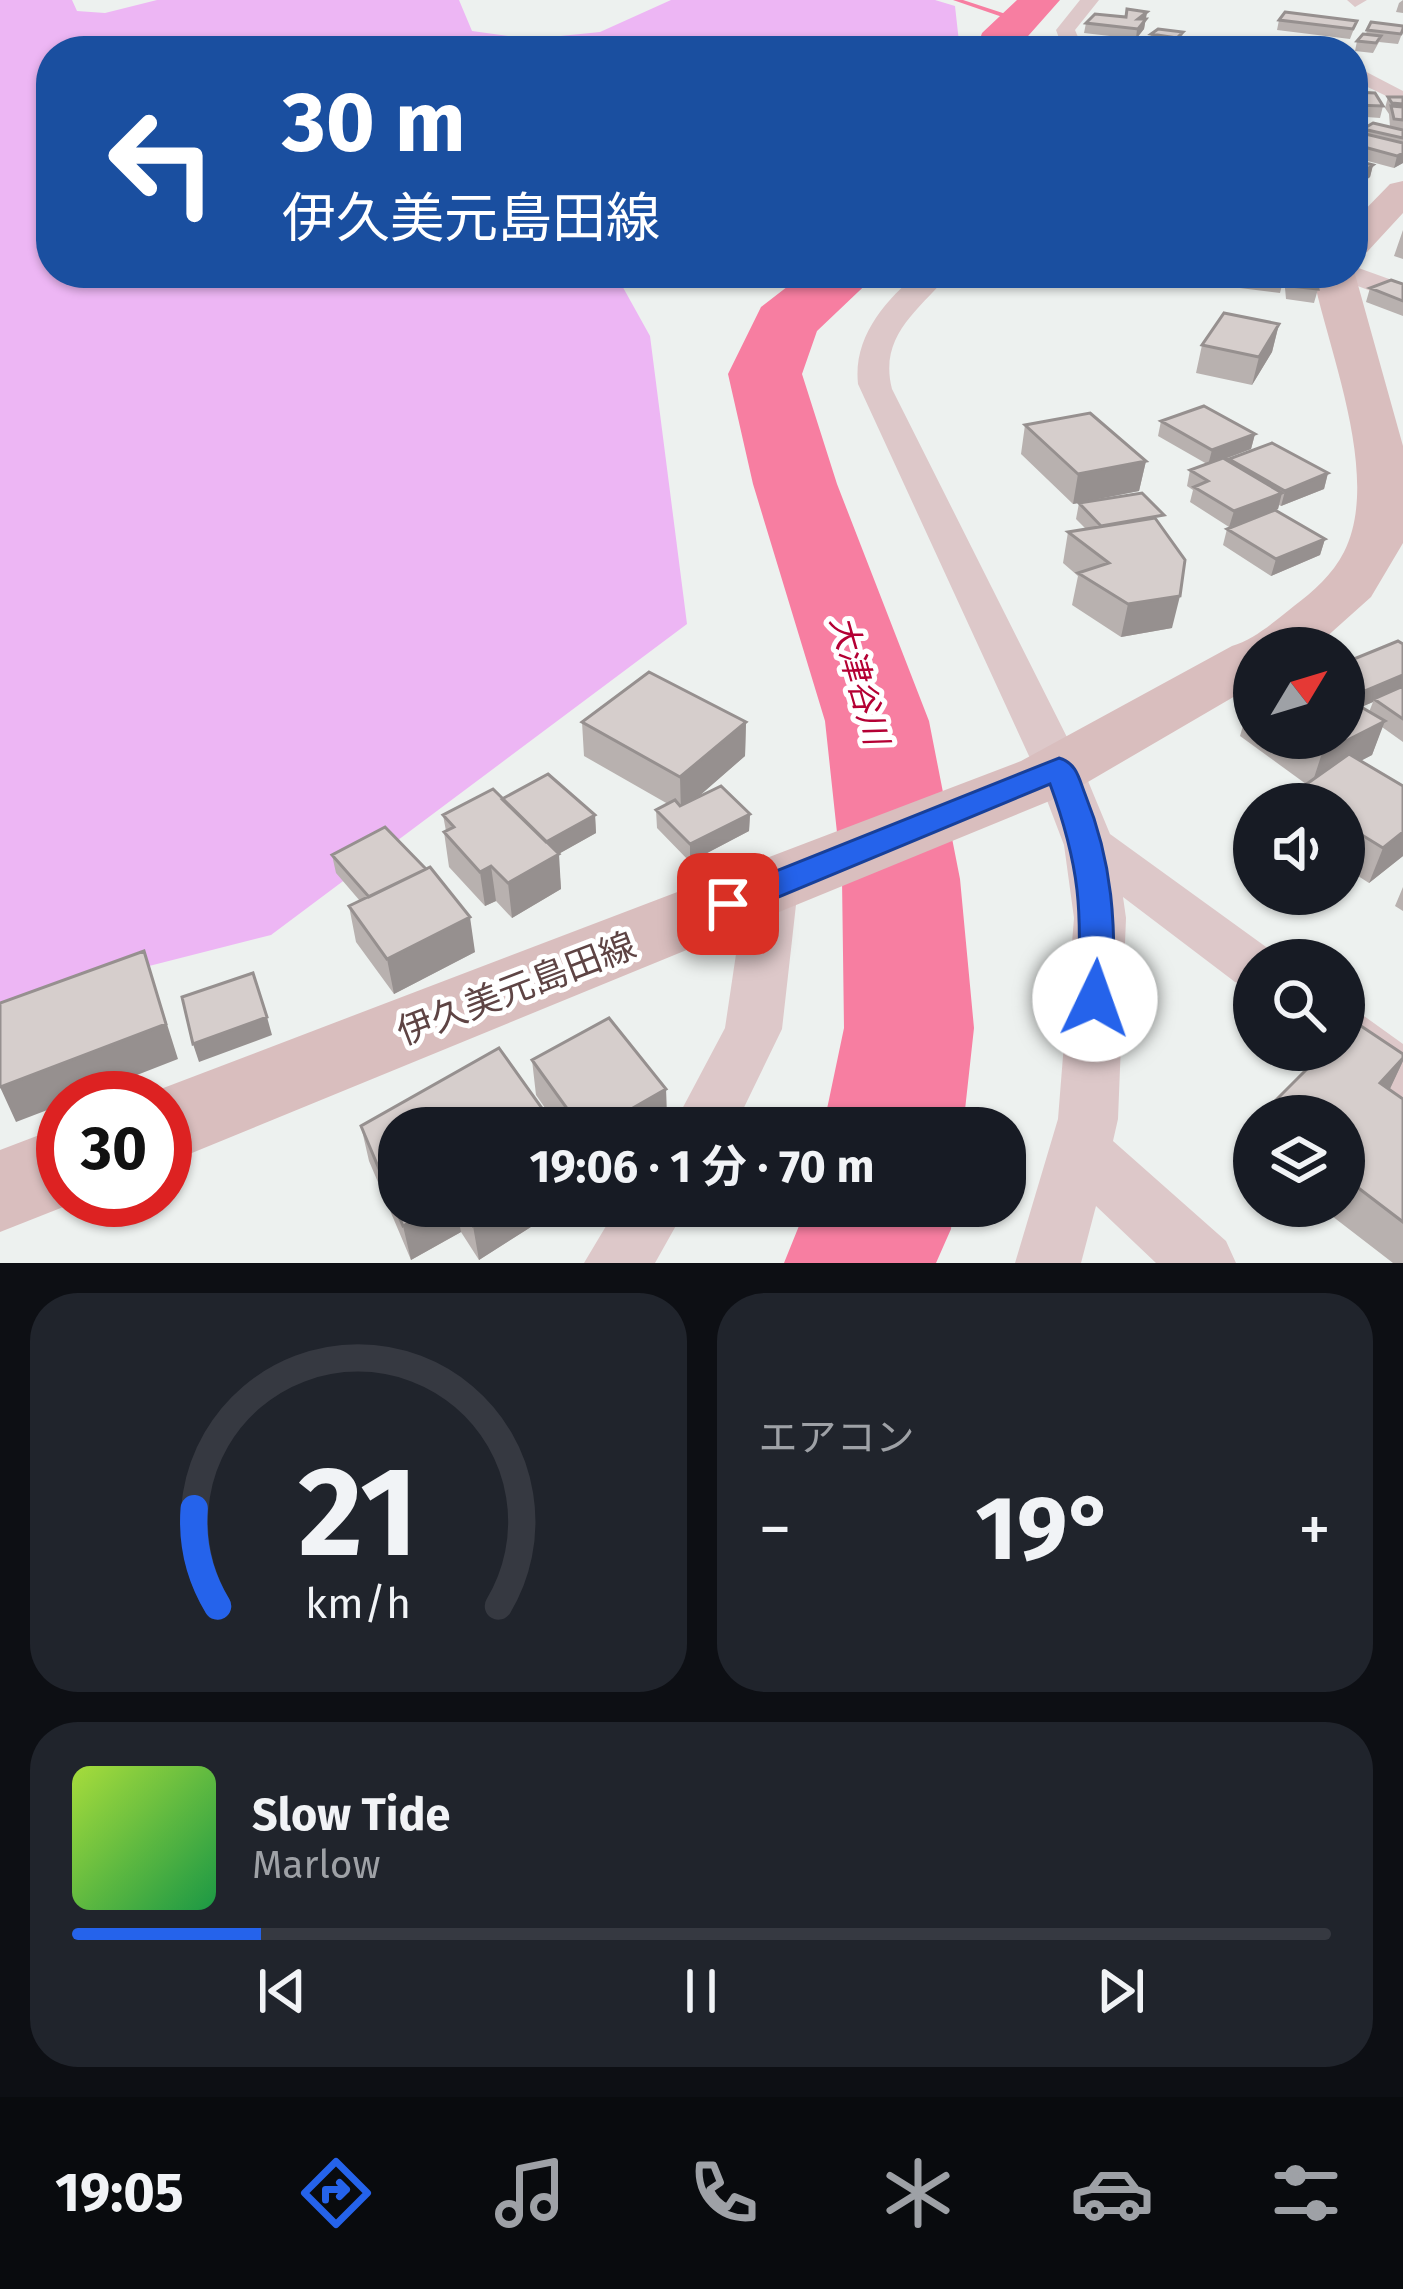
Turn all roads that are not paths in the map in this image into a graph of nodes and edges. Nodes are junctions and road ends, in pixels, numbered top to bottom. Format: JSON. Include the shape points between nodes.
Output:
{"nodes":[{"id":1,"x":1090,"y":0,"type":"edge"},
{"id":2,"x":1068,"y":36,"type":"edge"},
{"id":3,"x":1368,"y":79,"type":"edge"},
{"id":4,"x":1368,"y":97,"type":"edge"},
{"id":5,"x":1401,"y":98,"type":"edge"},
{"id":6,"x":1403,"y":192,"type":"edge"},
{"id":7,"x":1368,"y":228,"type":"edge"},
{"id":8,"x":1368,"y":280,"type":"edge"},
{"id":9,"x":917,"y":288,"type":"edge"},
{"id":10,"x":1336,"y":288,"type":"edge"},
{"id":11,"x":1403,"y":294,"type":"edge"},
{"id":12,"x":1391,"y":537,"type":"edge"},
{"id":13,"x":1302,"y":627,"type":"edge"},
{"id":14,"x":1233,"y":671,"type":"edge"},
{"id":15,"x":1052,"y":773,"type":"junction"},
{"id":16,"x":1089,"y":844,"type":"junction"},
{"id":17,"x":784,"y":882,"type":"junction"},
{"id":18,"x":1233,"y":951,"type":"edge"},
{"id":19,"x":1365,"y":1048,"type":"edge"},
{"id":20,"x":1403,"y":1076,"type":"edge"},
{"id":21,"x":714,"y":1107,"type":"edge"},
{"id":22,"x":192,"y":1115,"type":"edge"},
{"id":23,"x":1079,"y":1150,"type":"junction"},
{"id":24,"x":36,"y":1177,"type":"edge"},
{"id":25,"x":0,"y":1191,"type":"edge"},
{"id":26,"x":641,"y":1227,"type":"edge"},
{"id":27,"x":616,"y":1263,"type":"edge"},
{"id":28,"x":1048,"y":1263,"type":"edge"},
{"id":29,"x":1203,"y":1263,"type":"edge"}],
"edges":[{"from":1,"to":2,"type":"street"},
{"from":3,"to":5,"type":"street"},
{"from":4,"to":5,"type":"street"},
{"from":6,"to":7,"type":"main road"},
{"from":8,"to":11,"type":"street"},
{"from":9,"to":15,"type":"street","via":[[888,321],[873,374]]},
{"from":10,"to":12,"type":"main road","via":[[1384,477]]},
{"from":12,"to":13,"type":"main road","via":[[1340,598]]},
{"from":14,"to":15,"type":"main road","name":"伊久美元島田線"},
{"from":15,"to":16,"type":"street"},
{"from":15,"to":17,"type":"main road","name":"伊久美元島田線"},
{"from":16,"to":18,"type":"street"},
{"from":16,"to":23,"type":"street","via":[[1100,918],[1088,1119]]},
{"from":17,"to":21,"type":"street","via":[[753,1029]]},
{"from":17,"to":22,"type":"main road","name":"伊久美元島田線"},
{"from":19,"to":20,"type":"street"},
{"from":23,"to":28,"type":"street"},
{"from":23,"to":29,"type":"street"},
{"from":24,"to":25,"type":"main road"},
{"from":26,"to":27,"type":"street"}]}
